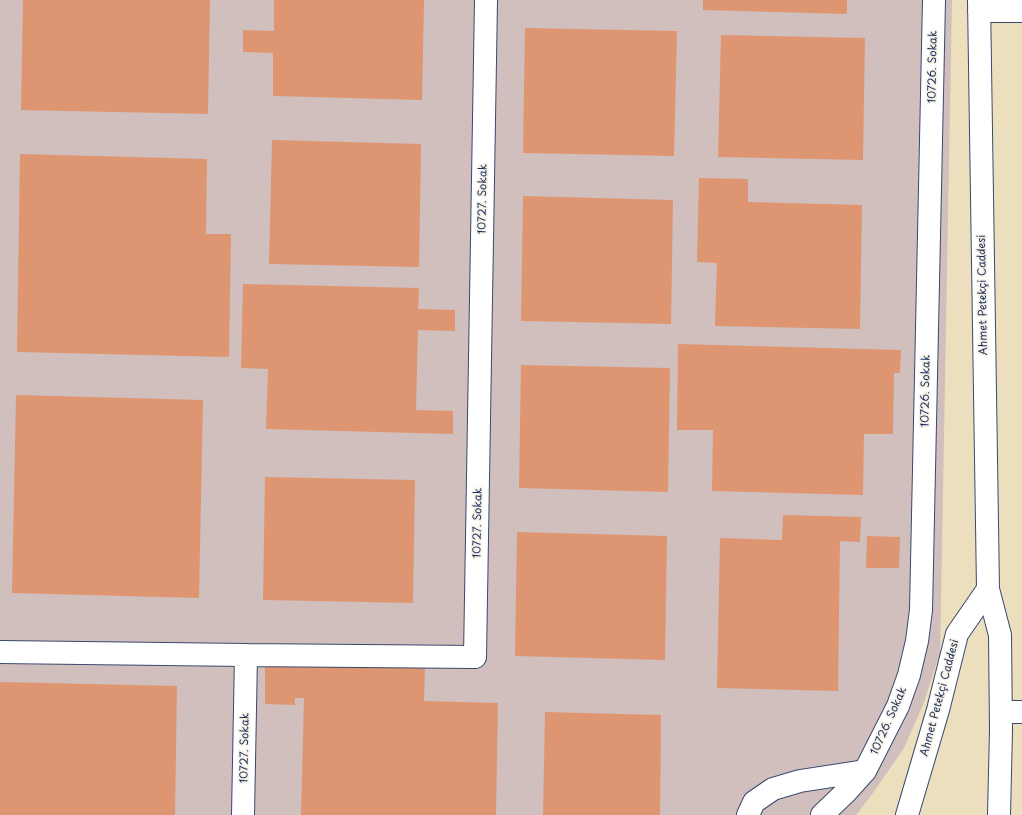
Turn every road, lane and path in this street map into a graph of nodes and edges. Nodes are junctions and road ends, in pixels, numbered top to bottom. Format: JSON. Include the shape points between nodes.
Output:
{"nodes":[{"id":1,"x":486,"y":0,"type":"edge"},
{"id":2,"x":934,"y":0,"type":"edge"},
{"id":3,"x":979,"y":5,"type":"edge"},
{"id":4,"x":1022,"y":11,"type":"edge"},
{"id":5,"x":988,"y":589,"type":"junction"},
{"id":6,"x":0,"y":652,"type":"edge"},
{"id":7,"x":246,"y":655,"type":"junction"},
{"id":8,"x":1001,"y":712,"type":"junction"},
{"id":9,"x":1022,"y":712,"type":"edge"},
{"id":10,"x":865,"y":771,"type":"junction"},
{"id":11,"x":1000,"y":792,"type":"junction"},
{"id":12,"x":244,"y":815,"type":"edge"},
{"id":13,"x":748,"y":815,"type":"edge"},
{"id":14,"x":822,"y":815,"type":"edge"},
{"id":15,"x":907,"y":815,"type":"edge"},
{"id":16,"x":999,"y":815,"type":"edge"},
{"id":17,"x":1017,"y":815,"type":"edge"}],
"edges":[{"from":1,"to":7,"type":"street","name":"10727. Sokak","via":[[475,657]]},
{"from":2,"to":10,"type":"street","name":"10726. Sokak","via":[[921,610],[909,676],[898,706]]},
{"from":3,"to":4,"type":"street"},
{"from":3,"to":5,"type":"street","name":"Ahmet Petekçi Caddesi"},
{"from":5,"to":8,"type":"street","name":"Ahmet Petekçi Caddesi","via":[[1000,635]]},
{"from":5,"to":15,"type":"street","name":"Ahmet Petekçi Caddesi","via":[[957,634]]},
{"from":6,"to":7,"type":"street"},
{"from":7,"to":12,"type":"street","name":"10727. Sokak"},
{"from":8,"to":9,"type":"street"},
{"from":8,"to":11,"type":"street","name":"Ahmet Petekçi Caddesi"},
{"from":10,"to":13,"type":"street","via":[[800,781],[773,789],[754,802]]},
{"from":10,"to":14,"type":"street","name":"10726. Sokak"},
{"from":11,"to":16,"type":"street","name":"Ahmet Petekçi Caddesi"},
{"from":11,"to":17,"type":"street"}]}
